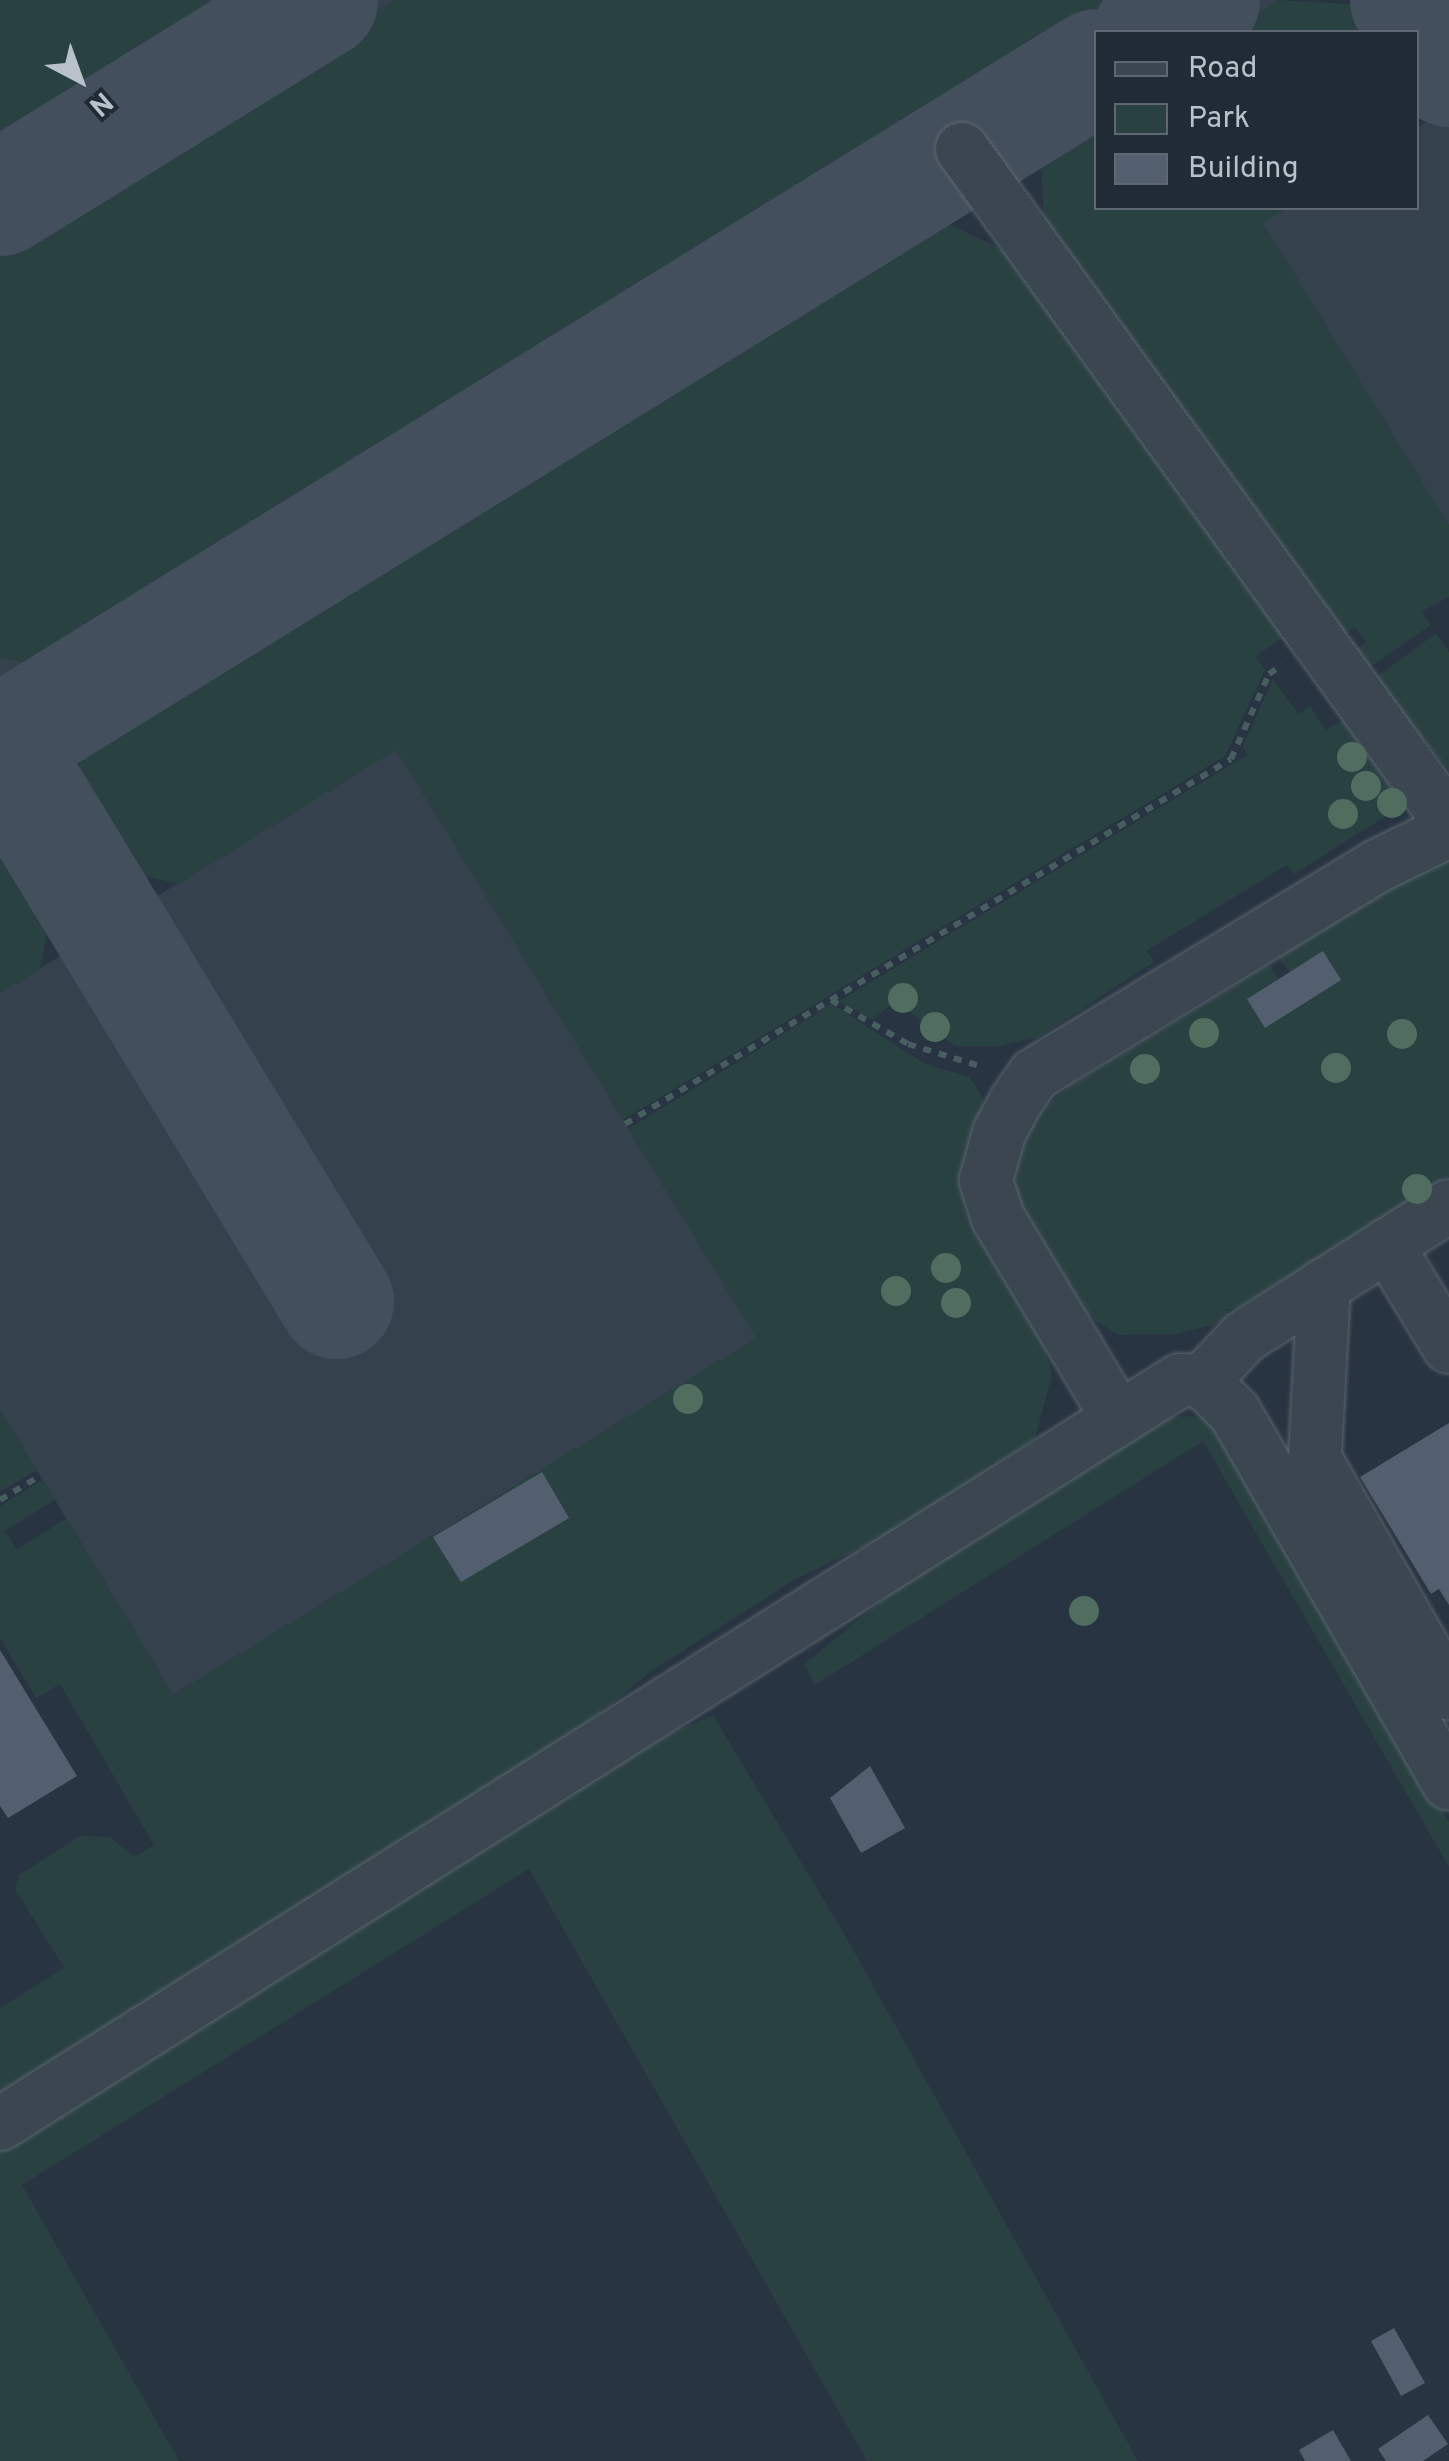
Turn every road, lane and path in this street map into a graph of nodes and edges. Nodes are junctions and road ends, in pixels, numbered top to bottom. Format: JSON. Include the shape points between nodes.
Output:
{"nodes":[{"id":1,"x":962,"y":150,"type":"dead end"},
{"id":2,"x":1321,"y":644,"type":"junction"},
{"id":3,"x":1449,"y":821,"type":"edge"},
{"id":4,"x":1449,"y":831,"type":"edge"},
{"id":5,"x":831,"y":1000,"type":"junction"},
{"id":6,"x":1034,"y":1075,"type":"junction"},
{"id":7,"x":625,"y":1124,"type":"dead end"},
{"id":8,"x":1449,"y":1206,"type":"edge"},
{"id":9,"x":1387,"y":1245,"type":"junction"},
{"id":10,"x":1324,"y":1286,"type":"junction"},
{"id":11,"x":1449,"y":1346,"type":"edge"},
{"id":12,"x":1202,"y":1380,"type":"junction"},
{"id":13,"x":1117,"y":1416,"type":"junction"},
{"id":14,"x":40,"y":1476,"type":"dead end"},
{"id":15,"x":0,"y":1500,"type":"edge"},
{"id":16,"x":1449,"y":1693,"type":"edge"},
{"id":17,"x":1449,"y":1784,"type":"edge"},
{"id":18,"x":0,"y":2124,"type":"edge"}],
"edges":[{"from":1,"to":2,"type":"street"},
{"from":2,"to":3,"type":"street"},
{"from":2,"to":5,"type":"path","via":[[1269,674],[1231,759]]},
{"from":4,"to":6,"type":"street","via":[[1377,866]]},
{"from":5,"to":6,"type":"path","via":[[931,1054]]},
{"from":5,"to":7,"type":"path"},
{"from":6,"to":13,"type":"street","via":[[998,1133],[986,1180],[1012,1245]]},
{"from":8,"to":9,"type":"street"},
{"from":9,"to":10,"type":"street"},
{"from":9,"to":11,"type":"street"},
{"from":10,"to":12,"type":"street","via":[[1244,1337]]},
{"from":10,"to":16,"type":"street","via":[[1315,1459]]},
{"from":12,"to":13,"type":"street","via":[[1180,1380]]},
{"from":12,"to":17,"type":"street","via":[[1258,1451]]},
{"from":13,"to":18,"type":"street"},
{"from":14,"to":15,"type":"path"}]}
